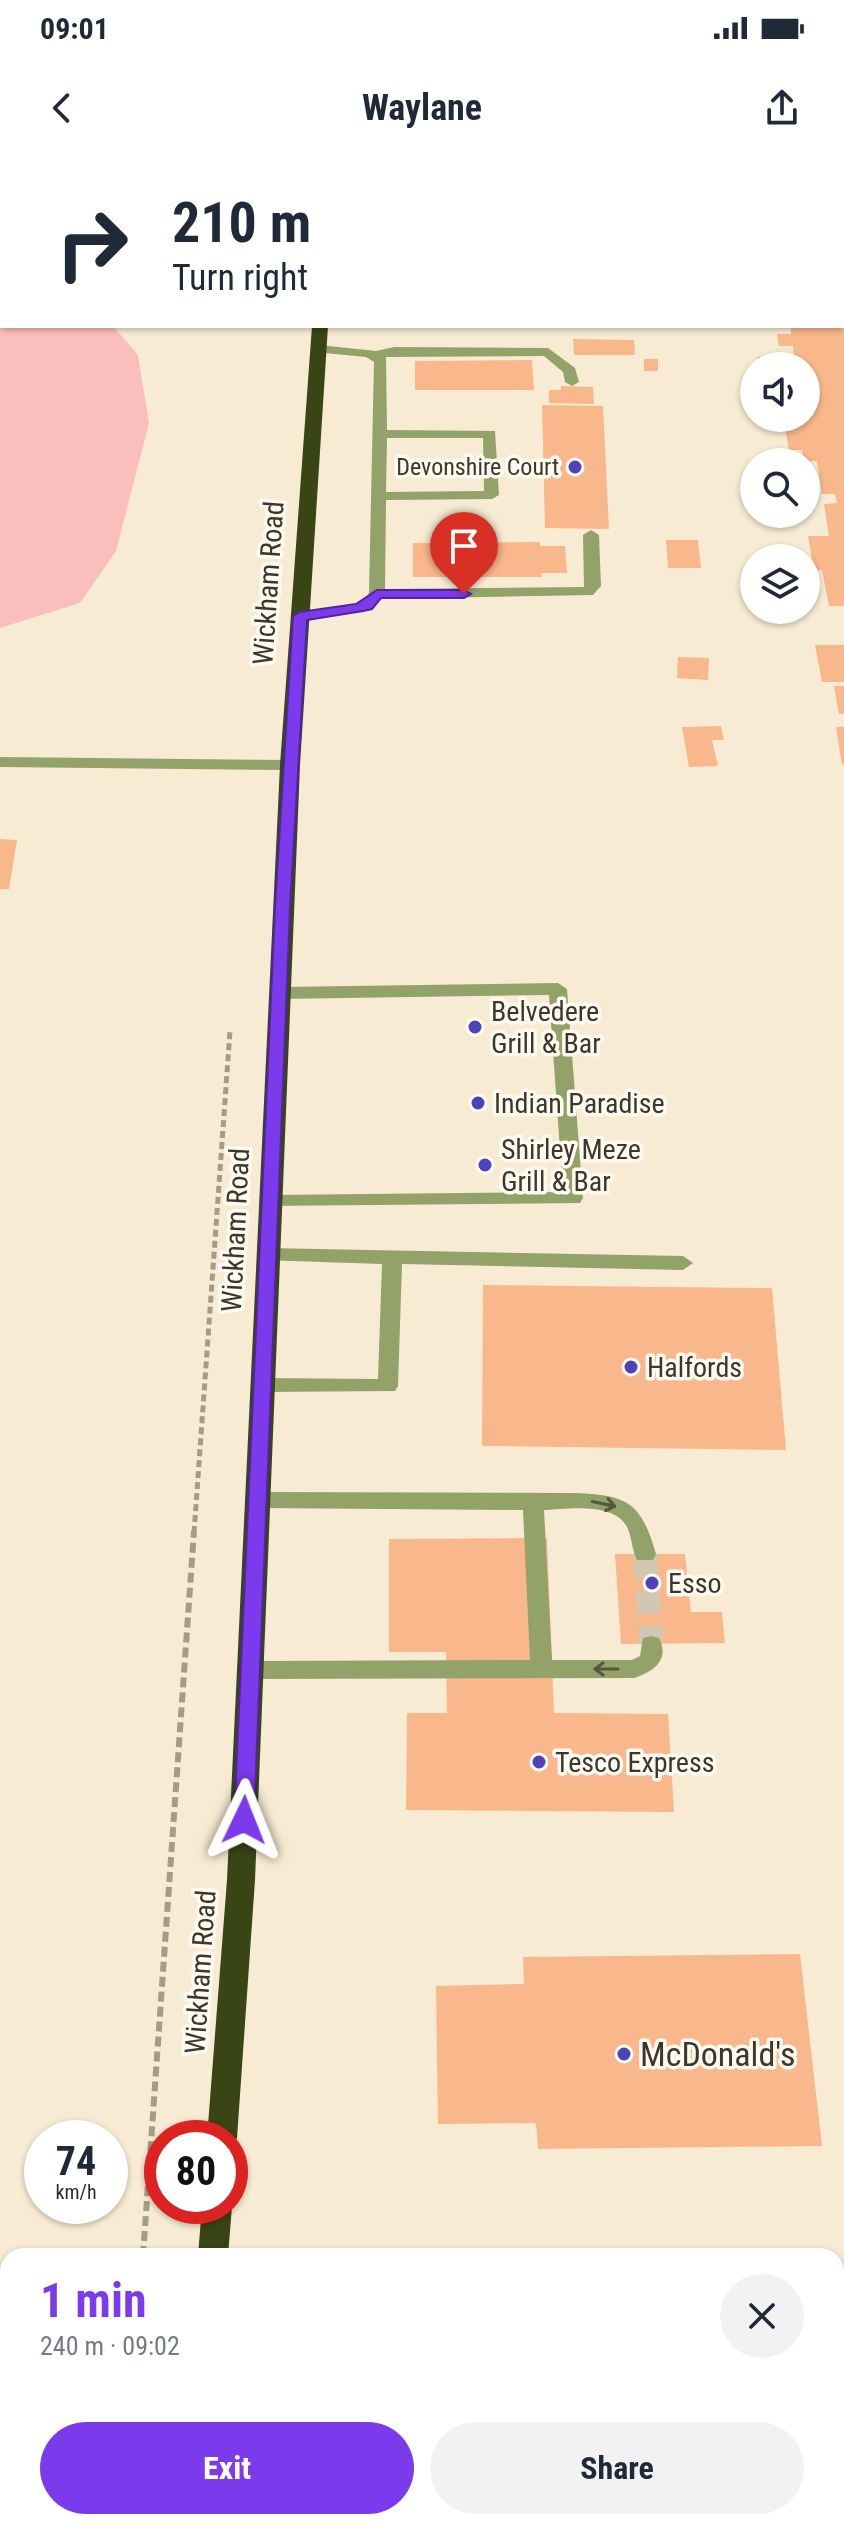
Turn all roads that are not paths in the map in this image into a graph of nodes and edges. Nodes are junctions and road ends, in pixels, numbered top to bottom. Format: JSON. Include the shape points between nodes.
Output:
{"nodes":[{"id":1,"x":320,"y":338,"type":"edge"},
{"id":2,"x":377,"y":355,"type":"junction"},
{"id":3,"x":572,"y":382,"type":"dead end"},
{"id":4,"x":381,"y":434,"type":"junction"},
{"id":5,"x":380,"y":496,"type":"junction"},
{"id":6,"x":591,"y":535,"type":"dead end"},
{"id":7,"x":377,"y":594,"type":"junction"},
{"id":8,"x":300,"y":616,"type":"junction"},
{"id":9,"x":0,"y":762,"type":"edge"},
{"id":10,"x":290,"y":765,"type":"junction"},
{"id":11,"x":279,"y":993,"type":"junction"},
{"id":12,"x":270,"y":1201,"type":"junction"},
{"id":13,"x":268,"y":1255,"type":"junction"},
{"id":14,"x":392,"y":1257,"type":"junction"},
{"id":15,"x":683,"y":1263,"type":"dead end"},
{"id":16,"x":261,"y":1385,"type":"junction"},
{"id":17,"x":257,"y":1500,"type":"junction"},
{"id":18,"x":533,"y":1502,"type":"junction"},
{"id":19,"x":645,"y":1554,"type":"tunnel mouth"},
{"id":20,"x":651,"y":1644,"type":"tunnel mouth"},
{"id":21,"x":541,"y":1669,"type":"junction"},
{"id":22,"x":251,"y":1670,"type":"junction"},
{"id":23,"x":223,"y":2120,"type":"edge"},
{"id":24,"x":216,"y":2224,"type":"edge"},
{"id":25,"x":214,"y":2248,"type":"edge"}],
"edges":[{"from":1,"to":2,"type":"street"},
{"from":1,"to":8,"type":"highway","name":"Wickham Road"},
{"from":2,"to":3,"type":"street","via":[[548,352],[570,371]]},
{"from":2,"to":4,"type":"street","via":[[383,366]]},
{"from":4,"to":5,"type":"street"},
{"from":4,"to":5,"type":"street","via":[[490,434],[492,495]]},
{"from":5,"to":7,"type":"street"},
{"from":6,"to":7,"type":"street","via":[[593,586],[588,592]]},
{"from":7,"to":8,"type":"street","via":[[367,606]]},
{"from":8,"to":10,"type":"highway","name":"Wickham Road"},
{"from":9,"to":10,"type":"street"},
{"from":10,"to":11,"type":"highway","name":"Wickham Road"},
{"from":11,"to":12,"type":"highway","name":"Wickham Road"},
{"from":11,"to":12,"type":"street","via":[[558,989],[573,1198]]},
{"from":12,"to":13,"type":"highway","name":"Wickham Road"},
{"from":13,"to":14,"type":"street"},
{"from":13,"to":16,"type":"highway","name":"Wickham Road"},
{"from":14,"to":15,"type":"street"},
{"from":14,"to":16,"type":"street","via":[[388,1386]]},
{"from":16,"to":17,"type":"highway","name":"Wickham Road"},
{"from":17,"to":18,"type":"street"},
{"from":17,"to":22,"type":"highway","name":"Wickham Road"},
{"from":18,"to":19,"type":"street","one_way":true,"via":[[622,1508],[635,1521]]},
{"from":18,"to":21,"type":"street"},
{"from":20,"to":21,"type":"street","one_way":true,"via":[[651,1660],[635,1669]]},
{"from":21,"to":22,"type":"street"},
{"from":22,"to":23,"type":"highway","name":"Wickham Road"},
{"from":24,"to":25,"type":"highway"}]}
